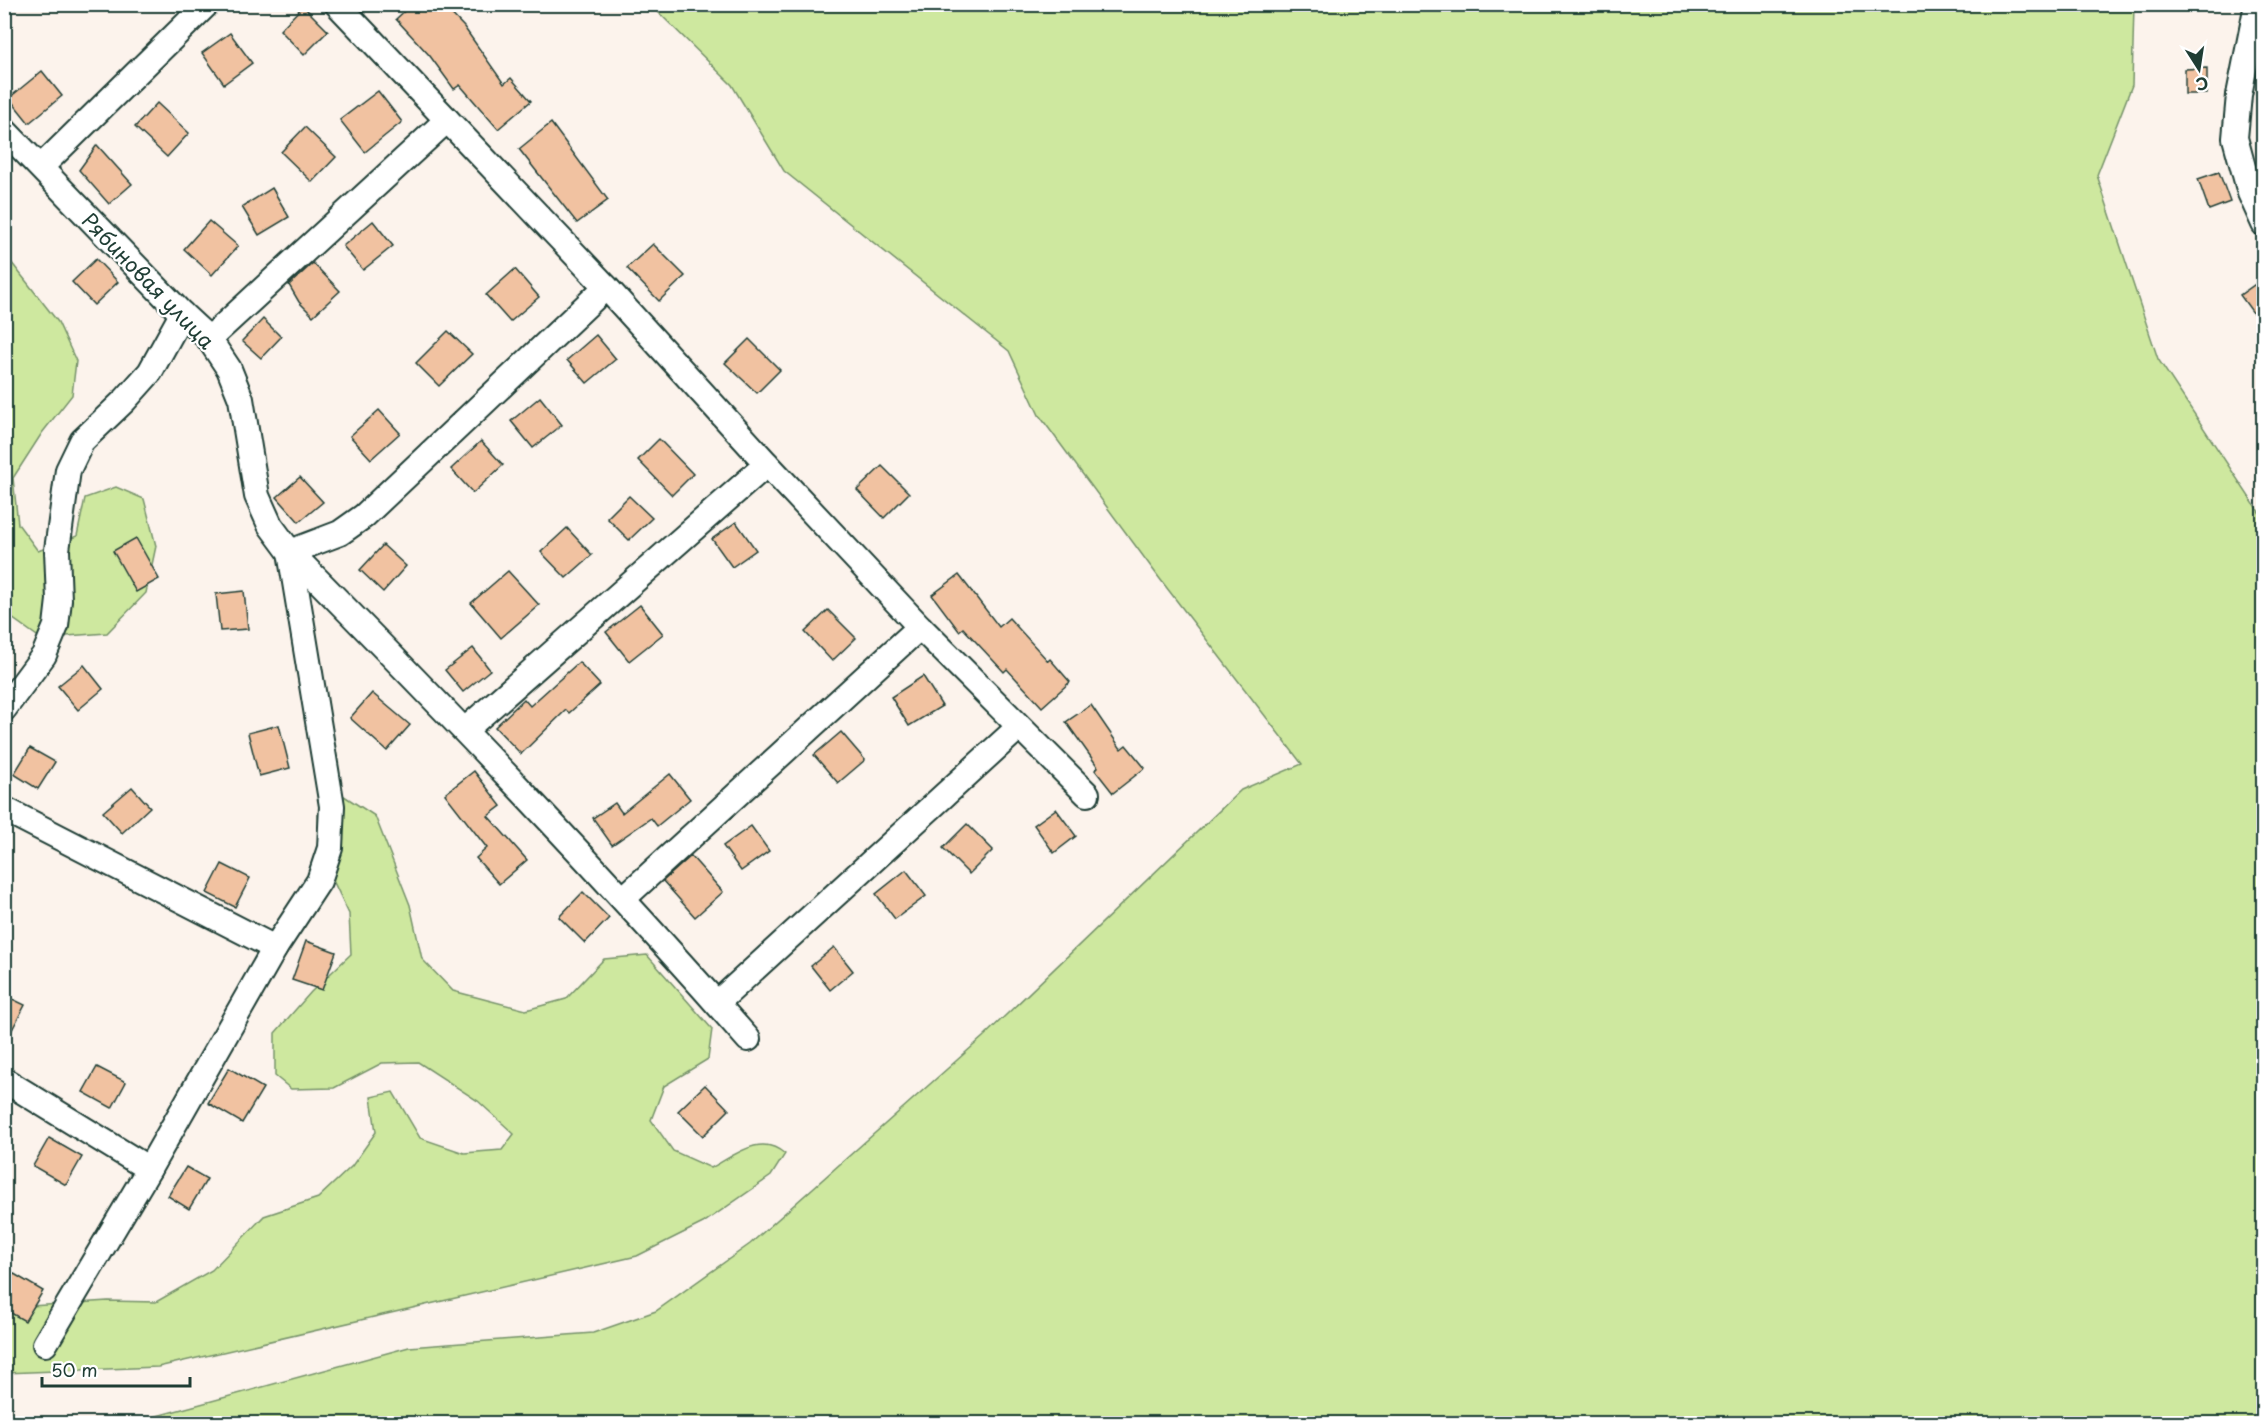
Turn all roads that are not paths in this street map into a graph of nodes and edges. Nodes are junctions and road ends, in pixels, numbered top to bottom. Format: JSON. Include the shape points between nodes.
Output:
{"nodes":[{"id":1,"x":207,"y":4,"type":"edge"},
{"id":2,"x":337,"y":4,"type":"edge"},
{"id":3,"x":2258,"y":4,"type":"edge"},
{"id":4,"x":447,"y":120,"type":"junction"},
{"id":5,"x":4,"y":130,"type":"edge"},
{"id":6,"x":41,"y":167,"type":"junction"},
{"id":7,"x":2264,"y":224,"type":"edge"},
{"id":8,"x":606,"y":287,"type":"junction"},
{"id":9,"x":182,"y":314,"type":"junction"},
{"id":10,"x":209,"y":339,"type":"junction"},
{"id":11,"x":767,"y":464,"type":"junction"},
{"id":12,"x":290,"y":552,"type":"junction"},
{"id":13,"x":920,"y":627,"type":"junction"},
{"id":14,"x":4,"y":709,"type":"edge"},
{"id":15,"x":1019,"y":727,"type":"junction"},
{"id":16,"x":465,"y":730,"type":"junction"},
{"id":17,"x":1087,"y":794,"type":"dead end"},
{"id":18,"x":4,"y":809,"type":"edge"},
{"id":19,"x":624,"y":898,"type":"junction"},
{"id":20,"x":275,"y":948,"type":"junction"},
{"id":21,"x":717,"y":1004,"type":"junction"},
{"id":22,"x":748,"y":1039,"type":"dead end"},
{"id":23,"x":4,"y":1080,"type":"edge"},
{"id":24,"x":149,"y":1169,"type":"junction"},
{"id":25,"x":45,"y":1344,"type":"dead end"}],
"edges":[{"from":1,"to":6,"type":"street"},
{"from":2,"to":4,"type":"street"},
{"from":3,"to":7,"type":"street","via":[[2239,95],[2235,138],[2250,193]]},
{"from":4,"to":8,"type":"street"},
{"from":4,"to":10,"type":"street"},
{"from":5,"to":6,"type":"street","name":"Рябиновая улица"},
{"from":6,"to":9,"type":"street","name":"Рябиновая улица"},
{"from":8,"to":11,"type":"street"},
{"from":8,"to":12,"type":"street","via":[[364,516],[340,533]]},
{"from":9,"to":10,"type":"street","name":"Рябиновая улица"},
{"from":9,"to":14,"type":"street","via":[[150,372],[82,441],[68,470],[57,550],[56,626],[44,655]]},
{"from":10,"to":12,"type":"street","name":"Рябиновая улица","via":[[229,369],[241,399],[257,496],[270,525]]},
{"from":11,"to":13,"type":"street"},
{"from":11,"to":16,"type":"street"},
{"from":12,"to":16,"type":"street","name":"Рябиновая улица"},
{"from":12,"to":20,"type":"street","via":[[332,806],[330,848],[319,880]]},
{"from":13,"to":15,"type":"street"},
{"from":13,"to":19,"type":"street"},
{"from":15,"to":17,"type":"street"},
{"from":15,"to":21,"type":"street"},
{"from":16,"to":19,"type":"street","name":"Рябиновая улица"},
{"from":18,"to":20,"type":"street"},
{"from":19,"to":21,"type":"street","name":"Рябиновая улица"},
{"from":20,"to":24,"type":"street"},
{"from":21,"to":22,"type":"street","name":"Рябиновая улица"},
{"from":23,"to":24,"type":"street"},
{"from":24,"to":25,"type":"street"}]}
